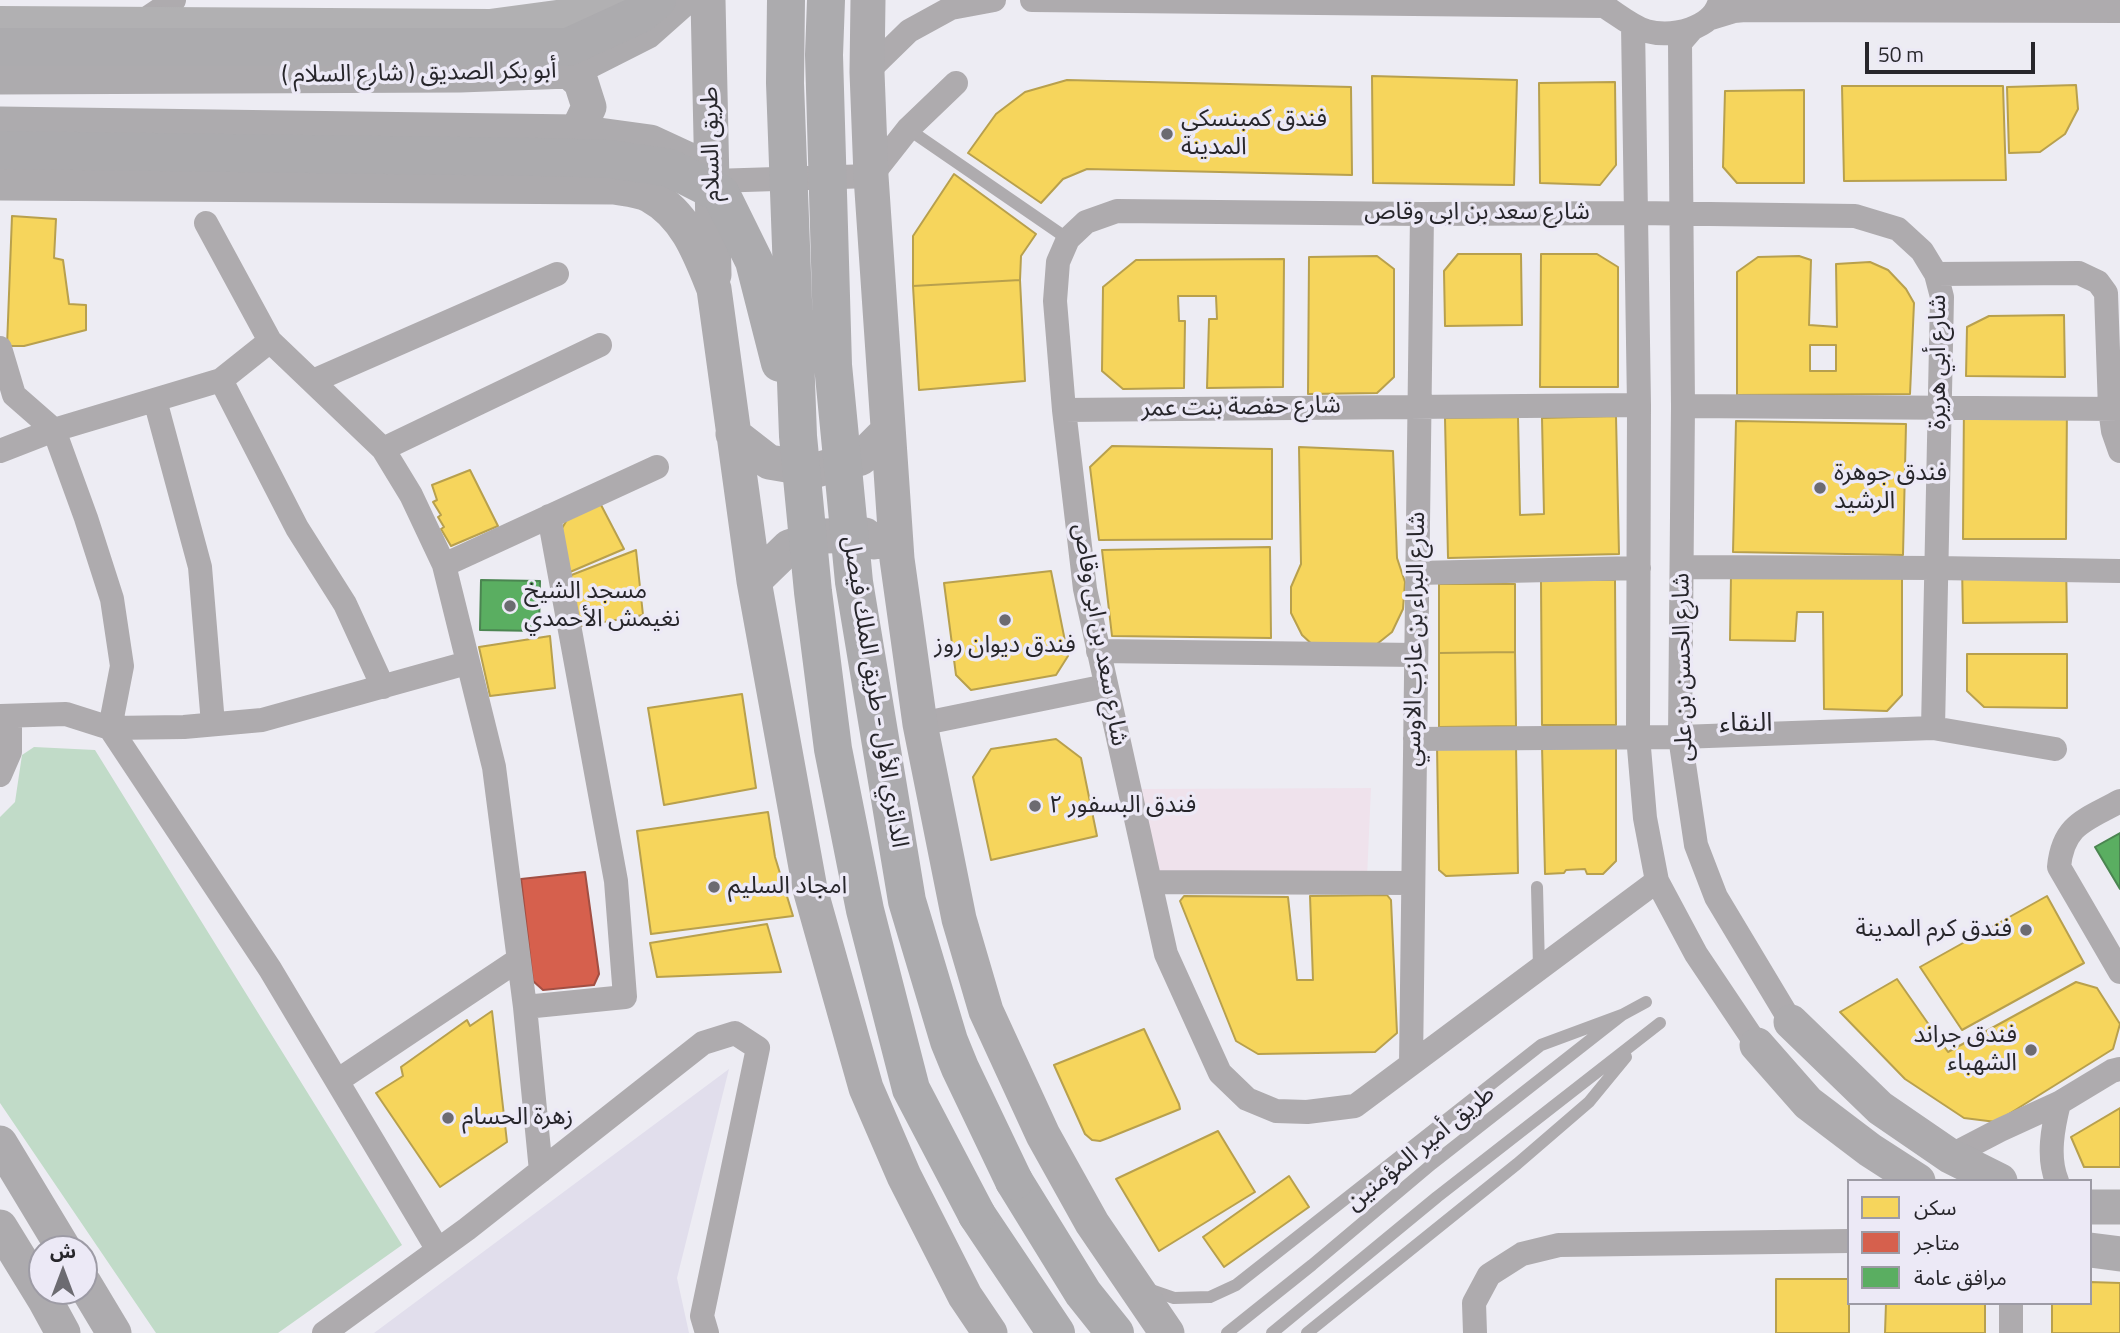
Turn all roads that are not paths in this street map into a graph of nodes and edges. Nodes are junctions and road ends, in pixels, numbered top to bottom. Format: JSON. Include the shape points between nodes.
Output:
{"nodes":[{"id":1,"x":174,"y":0,"type":"edge"},
{"id":2,"x":617,"y":0,"type":"edge"},
{"id":3,"x":657,"y":0,"type":"edge"},
{"id":4,"x":682,"y":0,"type":"edge"},
{"id":5,"x":708,"y":0,"type":"edge"},
{"id":6,"x":786,"y":0,"type":"edge"},
{"id":7,"x":826,"y":0,"type":"edge"},
{"id":8,"x":868,"y":0,"type":"edge"},
{"id":9,"x":994,"y":0,"type":"edge"},
{"id":10,"x":1032,"y":0,"type":"edge"},
{"id":11,"x":2120,"y":11,"type":"edge"},
{"id":12,"x":1708,"y":16,"type":"edge"},
{"id":13,"x":0,"y":25,"type":"edge"},
{"id":14,"x":1633,"y":25,"type":"junction"},
{"id":15,"x":136,"y":26,"type":"junction"},
{"id":16,"x":445,"y":27,"type":"junction"},
{"id":17,"x":0,"y":47,"type":"edge"},
{"id":18,"x":569,"y":71,"type":"junction"},
{"id":19,"x":867,"y":72,"type":"junction"},
{"id":20,"x":460,"y":75,"type":"junction"},
{"id":21,"x":0,"y":77,"type":"edge"},
{"id":22,"x":956,"y":83,"type":"dead end"},
{"id":23,"x":0,"y":124,"type":"edge"},
{"id":24,"x":908,"y":129,"type":"junction"},
{"id":25,"x":577,"y":132,"type":"junction"},
{"id":26,"x":0,"y":150,"type":"edge"},
{"id":27,"x":713,"y":176,"type":"junction"},
{"id":28,"x":871,"y":176,"type":"junction"},
{"id":29,"x":0,"y":183,"type":"edge"},
{"id":30,"x":1637,"y":213,"type":"junction"},
{"id":31,"x":1422,"y":214,"type":"junction"},
{"id":32,"x":1681,"y":214,"type":"junction"},
{"id":33,"x":206,"y":223,"type":"dead end"},
{"id":34,"x":1068,"y":239,"type":"junction"},
{"id":35,"x":557,"y":274,"type":"dead end"},
{"id":36,"x":1936,"y":274,"type":"junction"},
{"id":37,"x":714,"y":289,"type":"junction"},
{"id":38,"x":270,"y":341,"type":"junction"},
{"id":39,"x":600,"y":345,"type":"dead end"},
{"id":40,"x":0,"y":348,"type":"edge"},
{"id":41,"x":221,"y":380,"type":"junction"},
{"id":42,"x":313,"y":382,"type":"junction"},
{"id":43,"x":7,"y":397,"type":"edge"},
{"id":44,"x":155,"y":400,"type":"junction"},
{"id":45,"x":1419,"y":405,"type":"junction"},
{"id":46,"x":1639,"y":405,"type":"junction"},
{"id":47,"x":1683,"y":406,"type":"junction"},
{"id":48,"x":1940,"y":406,"type":"junction"},
{"id":49,"x":2115,"y":409,"type":"edge"},
{"id":50,"x":1064,"y":410,"type":"junction"},
{"id":51,"x":54,"y":430,"type":"junction"},
{"id":52,"x":888,"y":431,"type":"junction"},
{"id":53,"x":733,"y":434,"type":"junction"},
{"id":54,"x":798,"y":436,"type":"junction"},
{"id":55,"x":383,"y":449,"type":"junction"},
{"id":56,"x":0,"y":451,"type":"edge"},
{"id":57,"x":2120,"y":451,"type":"edge"},
{"id":58,"x":657,"y":467,"type":"dead end"},
{"id":59,"x":549,"y":516,"type":"junction"},
{"id":60,"x":897,"y":559,"type":"junction"},
{"id":61,"x":444,"y":565,"type":"junction"},
{"id":62,"x":1683,"y":567,"type":"junction"},
{"id":63,"x":1639,"y":568,"type":"junction"},
{"id":64,"x":1936,"y":568,"type":"junction"},
{"id":65,"x":2120,"y":571,"type":"edge"},
{"id":66,"x":1417,"y":573,"type":"junction"},
{"id":67,"x":754,"y":581,"type":"junction"},
{"id":68,"x":1098,"y":651,"type":"junction"},
{"id":69,"x":1416,"y":655,"type":"junction"},
{"id":70,"x":467,"y":663,"type":"junction"},
{"id":71,"x":1106,"y":686,"type":"junction"},
{"id":72,"x":383,"y":687,"type":"junction"},
{"id":73,"x":5,"y":716,"type":"edge"},
{"id":74,"x":213,"y":724,"type":"junction"},
{"id":75,"x":920,"y":724,"type":"junction"},
{"id":76,"x":110,"y":728,"type":"junction"},
{"id":77,"x":1933,"y":728,"type":"junction"},
{"id":78,"x":1638,"y":736,"type":"junction"},
{"id":79,"x":1680,"y":737,"type":"junction"},
{"id":80,"x":1415,"y":738,"type":"junction"},
{"id":81,"x":2055,"y":749,"type":"dead end"},
{"id":82,"x":0,"y":775,"type":"edge"},
{"id":83,"x":2120,"y":801,"type":"edge"},
{"id":84,"x":1657,"y":881,"type":"junction"},
{"id":85,"x":1150,"y":882,"type":"junction"},
{"id":86,"x":1413,"y":883,"type":"junction"},
{"id":87,"x":1537,"y":887,"type":"dead end"},
{"id":88,"x":519,"y":960,"type":"junction"},
{"id":89,"x":1539,"y":968,"type":"junction"},
{"id":90,"x":2120,"y":972,"type":"edge"},
{"id":91,"x":1646,"y":1002,"type":"dead end"},
{"id":92,"x":525,"y":1007,"type":"junction"},
{"id":93,"x":1622,"y":1015,"type":"junction"},
{"id":94,"x":1791,"y":1022,"type":"joint"},
{"id":95,"x":1660,"y":1023,"type":"dead end"},
{"id":96,"x":1641,"y":1039,"type":"junction"},
{"id":97,"x":1757,"y":1045,"type":"joint"},
{"id":98,"x":1411,"y":1064,"type":"junction"},
{"id":99,"x":2117,"y":1066,"type":"edge"},
{"id":100,"x":337,"y":1081,"type":"junction"},
{"id":101,"x":2059,"y":1103,"type":"junction"},
{"id":102,"x":0,"y":1143,"type":"edge"},
{"id":103,"x":1950,"y":1156,"type":"junction"},
{"id":104,"x":541,"y":1171,"type":"junction"},
{"id":105,"x":1915,"y":1179,"type":"edge"},
{"id":106,"x":1996,"y":1179,"type":"edge"},
{"id":107,"x":2056,"y":1179,"type":"edge"},
{"id":108,"x":2092,"y":1207,"type":"edge"},
{"id":109,"x":2120,"y":1207,"type":"edge"},
{"id":110,"x":0,"y":1227,"type":"edge"},
{"id":111,"x":56,"y":1235,"type":"edge"},
{"id":112,"x":1847,"y":1241,"type":"edge"},
{"id":113,"x":438,"y":1250,"type":"junction"},
{"id":114,"x":2092,"y":1250,"type":"edge"},
{"id":115,"x":2120,"y":1254,"type":"edge"},
{"id":116,"x":1134,"y":1285,"type":"junction"},
{"id":117,"x":97,"y":1305,"type":"edge"},
{"id":118,"x":2011,"y":1305,"type":"edge"},
{"id":119,"x":63,"y":1333,"type":"edge"},
{"id":120,"x":114,"y":1333,"type":"edge"},
{"id":121,"x":324,"y":1333,"type":"edge"},
{"id":122,"x":707,"y":1333,"type":"edge"},
{"id":123,"x":990,"y":1333,"type":"edge"},
{"id":124,"x":1056,"y":1333,"type":"edge"},
{"id":125,"x":1115,"y":1333,"type":"edge"},
{"id":126,"x":1167,"y":1333,"type":"edge"},
{"id":127,"x":1227,"y":1333,"type":"edge"},
{"id":128,"x":1272,"y":1333,"type":"edge"},
{"id":129,"x":1307,"y":1333,"type":"edge"},
{"id":130,"x":1475,"y":1333,"type":"edge"},
{"id":131,"x":2011,"y":1333,"type":"edge"}],
"edges":[{"from":1,"to":15,"type":"street"},
{"from":2,"to":16,"type":"main road","via":[[565,18],[490,28]]},
{"from":3,"to":17,"type":"highway","name":"( شارع السلام ) أبو بكر الصديق","bridge":true,"via":[[640,13],[568,47]]},
{"from":4,"to":18,"type":"main road","via":[[646,32]]},
{"from":5,"to":27,"type":"main road","name":"طريق السلام"},
{"from":6,"to":54,"type":"highway","name":"الدائري الأول - طريق الملك فيصل","bridge":true},
{"from":7,"to":125,"type":"highway","name":"الدائري الأول - طريق الملك فيصل","bridge":true,"via":[[832,365],[854,582],[907,901],[949,1041],[1014,1181],[1083,1293]]},
{"from":8,"to":19,"type":"main road"},
{"from":9,"to":19,"type":"street","via":[[951,8],[909,31]]},
{"from":10,"to":14,"type":"street","via":[[1604,6]]},
{"from":11,"to":12,"type":"street","via":[[1734,10]]},
{"from":12,"to":14,"type":"street","via":[[1663,33]]},
{"from":12,"to":32,"type":"street","name":"شارع الحسن بن على","via":[[1680,43]]},
{"from":13,"to":15,"type":"main road"},
{"from":14,"to":30,"type":"street","name":"شارع الحسن بن على"},
{"from":15,"to":16,"type":"main road"},
{"from":16,"to":20,"type":"main road"},
{"from":18,"to":20,"type":"main road","name":"( شارع السلام ) أبو بكر الصديق"},
{"from":18,"to":25,"type":"main road","name":"( شارع السلام ) أبو بكر الصديق","via":[[581,82],[589,107]]},
{"from":19,"to":28,"type":"main road"},
{"from":20,"to":21,"type":"main road","name":"( شارع السلام ) أبو بكر الصديق"},
{"from":22,"to":24,"type":"street"},
{"from":23,"to":25,"type":"main road"},
{"from":24,"to":28,"type":"street"},
{"from":24,"to":34,"type":"lane"},
{"from":25,"to":27,"type":"main road","via":[[650,142]]},
{"from":26,"to":54,"type":"highway","bridge":true,"via":[[540,156],[670,168],[721,194],[754,261]]},
{"from":27,"to":28,"type":"street"},
{"from":27,"to":37,"type":"main road","name":"طريق السلام"},
{"from":28,"to":52,"type":"main road"},
{"from":29,"to":37,"type":"main road","via":[[614,187],[650,194],[676,214]]},
{"from":30,"to":31,"type":"street","name":"شارع سعد بن ابى وقاص"},
{"from":30,"to":32,"type":"street","name":"شارع سعد بن ابى وقاص"},
{"from":30,"to":46,"type":"street","name":"شارع الحسن بن على"},
{"from":31,"to":34,"type":"street","name":"شارع سعد بن ابى وقاص","via":[[1117,211],[1086,222]]},
{"from":31,"to":45,"type":"street","name":"شارع البراء بن عازب الاوسي"},
{"from":32,"to":36,"type":"street","name":"شارع أبي هريرة","via":[[1854,216],[1898,229],[1922,251]]},
{"from":32,"to":47,"type":"street","name":"شارع الحسن بن على"},
{"from":33,"to":38,"type":"street"},
{"from":34,"to":50,"type":"street","name":"شارع سعد بن ابى وقاص","via":[[1058,262],[1055,301]]},
{"from":35,"to":42,"type":"street"},
{"from":36,"to":48,"type":"street","name":"شارع أبي هريرة","via":[[1942,297]]},
{"from":36,"to":49,"type":"street","via":[[2079,273],[2098,282],[2106,293]]},
{"from":37,"to":53,"type":"main road"},
{"from":38,"to":41,"type":"street"},
{"from":38,"to":42,"type":"street"},
{"from":39,"to":55,"type":"street"},
{"from":40,"to":43,"type":"street"},
{"from":41,"to":44,"type":"street"},
{"from":41,"to":72,"type":"street","via":[[297,528],[345,604]]},
{"from":42,"to":55,"type":"street"},
{"from":43,"to":51,"type":"street"},
{"from":44,"to":51,"type":"street"},
{"from":44,"to":74,"type":"street","via":[[200,567]]},
{"from":45,"to":46,"type":"street","name":"شارع حفصة بنت عمر"},
{"from":45,"to":50,"type":"street","name":"شارع حفصة بنت عمر"},
{"from":45,"to":66,"type":"street","name":"شارع البراء بن عازب الاوسي"},
{"from":46,"to":63,"type":"street","name":"شارع الحسن بن على"},
{"from":47,"to":48,"type":"street"},
{"from":47,"to":62,"type":"street","name":"شارع الحسن بن على"},
{"from":48,"to":49,"type":"street"},
{"from":48,"to":64,"type":"street","name":"شارع أبي هريرة"},
{"from":49,"to":57,"type":"street","via":[[2113,431]]},
{"from":50,"to":68,"type":"street","name":"شارع سعد بن ابى وقاص","via":[[1085,589]]},
{"from":51,"to":56,"type":"street"},
{"from":51,"to":76,"type":"street","via":[[112,598],[122,666]]},
{"from":52,"to":53,"type":"main road","via":[[862,458],[816,470],[769,462]]},
{"from":52,"to":60,"type":"main road"},
{"from":53,"to":67,"type":"main road"},
{"from":54,"to":124,"type":"highway","name":"الدائري الأول - طريق الملك فيصل","bridge":true,"via":[[833,749],[865,910],[911,1089],[977,1215]]},
{"from":55,"to":61,"type":"street"},
{"from":58,"to":59,"type":"street"},
{"from":59,"to":61,"type":"street"},
{"from":59,"to":92,"type":"street","via":[[616,881],[625,997]]},
{"from":60,"to":67,"type":"main road","via":[[865,535],[824,537],[789,547]]},
{"from":60,"to":75,"type":"main road"},
{"from":61,"to":70,"type":"street"},
{"from":62,"to":64,"type":"street"},
{"from":62,"to":79,"type":"street","name":"شارع الحسن بن على"},
{"from":63,"to":66,"type":"street"},
{"from":63,"to":78,"type":"street","name":"شارع الحسن بن على"},
{"from":64,"to":65,"type":"street"},
{"from":64,"to":77,"type":"street","name":"شارع أبي هريرة"},
{"from":66,"to":69,"type":"street","name":"شارع البراء بن عازب الاوسي"},
{"from":67,"to":123,"type":"main road","via":[[810,889],[866,1088],[910,1188],[965,1296]]},
{"from":68,"to":69,"type":"street"},
{"from":68,"to":71,"type":"street","name":"شارع سعد بن ابى وقاص"},
{"from":69,"to":80,"type":"street","name":"شارع البراء بن عازب الاوسي"},
{"from":70,"to":72,"type":"street"},
{"from":70,"to":88,"type":"street","via":[[494,767]]},
{"from":71,"to":75,"type":"street","name":"الدائري الأول - طريق الملك فيصل"},
{"from":71,"to":85,"type":"street","name":"شارع سعد بن ابى وقاص"},
{"from":72,"to":74,"type":"street","via":[[262,720]]},
{"from":73,"to":76,"type":"street","via":[[66,714]]},
{"from":73,"to":82,"type":"street","via":[[9,752]]},
{"from":74,"to":76,"type":"street"},
{"from":75,"to":116,"type":"main road","via":[[959,919],[986,1010],[1043,1135],[1092,1223]]},
{"from":76,"to":100,"type":"street","via":[[270,969]]},
{"from":77,"to":79,"type":"street"},
{"from":77,"to":81,"type":"street"},
{"from":78,"to":79,"type":"street"},
{"from":78,"to":80,"type":"street"},
{"from":78,"to":84,"type":"street","name":"شارع الحسن بن على","via":[[1645,818]]},
{"from":79,"to":94,"type":"street","name":"شارع الحسن بن على","via":[[1696,845],[1716,897]]},
{"from":80,"to":86,"type":"street","name":"شارع البراء بن عازب الاوسي"},
{"from":83,"to":90,"type":"street","via":[[2068,834],[2059,867]]},
{"from":84,"to":89,"type":"street","name":"شارع سعد بن ابى وقاص"},
{"from":84,"to":97,"type":"street","name":"شارع الحسن بن على","via":[[1696,954]]},
{"from":85,"to":86,"type":"street"},
{"from":85,"to":98,"type":"street","name":"شارع سعد بن ابى وقاص","via":[[1166,954],[1220,1073],[1247,1099],[1276,1111],[1354,1106]]},
{"from":86,"to":98,"type":"street","name":"شارع البراء بن عازب الاوسي"},
{"from":87,"to":89,"type":"lane"},
{"from":88,"to":92,"type":"street"},
{"from":88,"to":100,"type":"street"},
{"from":89,"to":98,"type":"street","name":"شارع سعد بن ابى وقاص"},
{"from":91,"to":93,"type":"lane","name":"طريق أمير المؤمنين"},
{"from":92,"to":104,"type":"street"},
{"from":93,"to":116,"type":"lane","via":[[1541,1045],[1236,1285],[1210,1297],[1174,1298]]},
{"from":93,"to":127,"type":"lane","name":"طريق أمير المؤمنين"},
{"from":94,"to":103,"type":"main road","name":"شارع الحسن بن على","via":[[1880,1108]]},
{"from":95,"to":96,"type":"lane"},
{"from":96,"to":128,"type":"lane","via":[[1437,1197]]},
{"from":96,"to":129,"type":"lane","via":[[1589,1102]]},
{"from":97,"to":105,"type":"main road","name":"شارع الحسن بن على","via":[[1808,1103]]},
{"from":99,"to":101,"type":"street"},
{"from":100,"to":113,"type":"street"},
{"from":101,"to":103,"type":"street"},
{"from":101,"to":107,"type":"street","via":[[2053,1131]]},
{"from":102,"to":111,"type":"main road"},
{"from":103,"to":106,"type":"main road","name":"شارع الحسن بن على"},
{"from":104,"to":113,"type":"street"},
{"from":104,"to":122,"type":"street","via":[[703,1043],[735,1033],[758,1048],[702,1316]]},
{"from":108,"to":109,"type":"main road"},
{"from":110,"to":119,"type":"main road"},
{"from":112,"to":130,"type":"street","via":[[1559,1245],[1522,1254],[1489,1275],[1474,1303]]},
{"from":113,"to":121,"type":"street"},
{"from":114,"to":115,"type":"main road"},
{"from":116,"to":126,"type":"main road"},
{"from":117,"to":120,"type":"main road"},
{"from":118,"to":131,"type":"street"}]}
